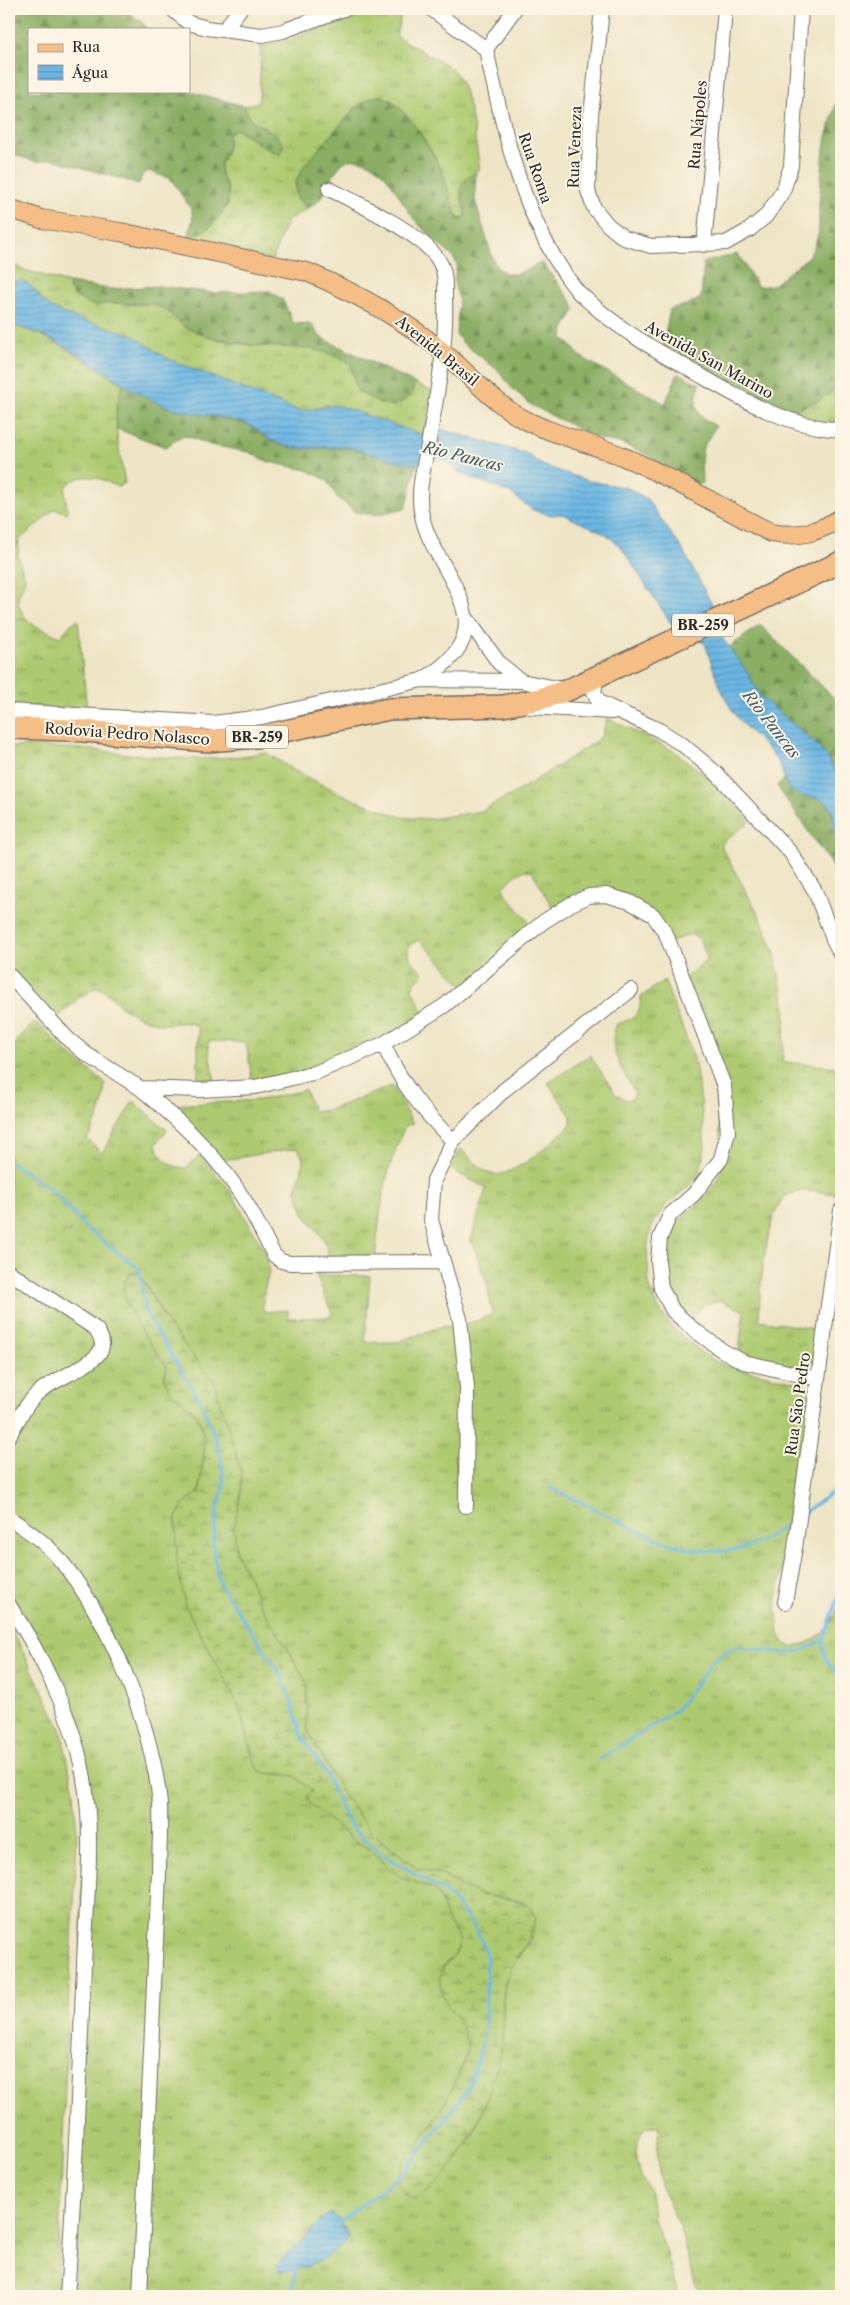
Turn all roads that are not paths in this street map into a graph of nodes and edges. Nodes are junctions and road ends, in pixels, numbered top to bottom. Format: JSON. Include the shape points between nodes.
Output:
{"nodes":[{"id":1,"x":172,"y":9,"type":"edge"},
{"id":2,"x":240,"y":9,"type":"edge"},
{"id":3,"x":344,"y":9,"type":"edge"},
{"id":4,"x":431,"y":9,"type":"edge"},
{"id":5,"x":515,"y":9,"type":"edge"},
{"id":6,"x":602,"y":9,"type":"edge"},
{"id":7,"x":725,"y":9,"type":"edge"},
{"id":8,"x":801,"y":9,"type":"edge"},
{"id":9,"x":224,"y":30,"type":"junction"},
{"id":10,"x":486,"y":49,"type":"junction"},
{"id":11,"x":330,"y":189,"type":"dead end"},
{"id":12,"x":9,"y":208,"type":"edge"},
{"id":13,"x":704,"y":245,"type":"junction"},
{"id":14,"x":576,"y":289,"type":"joint"},
{"id":15,"x":443,"y":352,"type":"junction"},
{"id":16,"x":841,"y":430,"type":"edge"},
{"id":17,"x":841,"y":518,"type":"edge"},
{"id":18,"x":841,"y":562,"type":"edge"},
{"id":19,"x":465,"y":616,"type":"junction"},
{"id":20,"x":597,"y":676,"type":"junction"},
{"id":21,"x":422,"y":680,"type":"junction"},
{"id":22,"x":521,"y":681,"type":"junction"},
{"id":23,"x":568,"y":690,"type":"junction"},
{"id":24,"x":503,"y":706,"type":"junction"},
{"id":25,"x":9,"y":711,"type":"edge"},
{"id":26,"x":622,"y":714,"type":"junction"},
{"id":27,"x":9,"y":728,"type":"edge"},
{"id":28,"x":841,"y":954,"type":"edge"},
{"id":29,"x":9,"y":975,"type":"edge"},
{"id":30,"x":631,"y":990,"type":"dead end"},
{"id":31,"x":382,"y":1044,"type":"junction"},
{"id":32,"x":140,"y":1088,"type":"junction"},
{"id":33,"x":453,"y":1141,"type":"junction"},
{"id":34,"x":841,"y":1210,"type":"edge"},
{"id":35,"x":442,"y":1262,"type":"junction"},
{"id":36,"x":9,"y":1272,"type":"edge"},
{"id":37,"x":818,"y":1379,"type":"junction"},
{"id":38,"x":10,"y":1429,"type":"edge"},
{"id":39,"x":466,"y":1506,"type":"dead end"},
{"id":40,"x":9,"y":1518,"type":"edge"},
{"id":41,"x":785,"y":1602,"type":"dead end"},
{"id":42,"x":9,"y":1604,"type":"edge"},
{"id":43,"x":67,"y":2296,"type":"edge"},
{"id":44,"x":140,"y":2296,"type":"edge"}],
"edges":[{"from":1,"to":9,"type":"street","via":[[189,23]]},
{"from":2,"to":9,"type":"street"},
{"from":3,"to":9,"type":"street","via":[[262,36]]},
{"from":4,"to":10,"type":"street"},
{"from":5,"to":10,"type":"street"},
{"from":6,"to":13,"type":"street","name":"Rua Veneza","via":[[591,116],[588,191],[594,208],[624,238],[652,246]]},
{"from":7,"to":13,"type":"street","name":"Rua Nápoles"},
{"from":8,"to":13,"type":"street","name":"Rua Veneza","via":[[792,166],[783,191],[766,216],[749,230],[726,243]]},
{"from":10,"to":14,"type":"street","name":"Rua Roma","via":[[519,178],[536,222]]},
{"from":11,"to":15,"type":"street","via":[[404,230],[438,259],[444,272]]},
{"from":12,"to":15,"type":"main road","name":"Avenida Brasil","via":[[41,219],[120,232],[307,272],[373,304]]},
{"from":14,"to":16,"type":"street","name":"Avenida San Marino","via":[[614,324],[740,399],[787,420],[820,429]]},
{"from":15,"to":17,"type":"main road","name":"Avenida Brasil","via":[[495,399],[524,419],[656,471],[772,533],[789,536],[810,534]]},
{"from":15,"to":19,"type":"street","via":[[420,495],[422,523]]},
{"from":18,"to":20,"type":"highway","name":"Rodovia Pedro Nolasco","number":"BR-259"},
{"from":19,"to":21,"type":"street","via":[[463,636],[456,654],[444,667]]},
{"from":19,"to":22,"type":"street","via":[[499,663]]},
{"from":20,"to":23,"type":"highway","name":"Rodovia Pedro Nolasco","number":"BR-259"},
{"from":20,"to":26,"type":"street","via":[[596,698]]},
{"from":21,"to":22,"type":"street"},
{"from":21,"to":25,"type":"street","via":[[262,717],[213,724]]},
{"from":22,"to":23,"type":"street"},
{"from":23,"to":24,"type":"highway","name":"Rodovia Pedro Nolasco","number":"BR-259"},
{"from":24,"to":26,"type":"street","via":[[572,708]]},
{"from":24,"to":27,"type":"highway","name":"Rodovia Pedro Nolasco","number":"BR-259","via":[[389,709],[256,737],[208,741]]},
{"from":26,"to":28,"type":"street","via":[[683,745],[715,772],[791,853],[815,891]]},
{"from":29,"to":32,"type":"street","via":[[68,1039]]},
{"from":30,"to":33,"type":"street","via":[[504,1090]]},
{"from":31,"to":32,"type":"street","via":[[317,1072],[255,1087],[199,1090]]},
{"from":31,"to":33,"type":"street","via":[[412,1098]]},
{"from":31,"to":37,"type":"street","via":[[444,1006],[543,922],[571,904],[589,896],[606,895],[630,902],[652,915],[666,934],[724,1086],[728,1132],[721,1159],[694,1194],[670,1216],[660,1238],[658,1261],[662,1288],[673,1311],[723,1351],[744,1362]]},
{"from":32,"to":35,"type":"street","via":[[177,1119],[216,1161],[245,1200],[274,1255],[281,1261]]},
{"from":33,"to":35,"type":"street","via":[[434,1180],[431,1220]]},
{"from":34,"to":37,"type":"street","name":"Rua São Pedro"},
{"from":35,"to":39,"type":"street","via":[[460,1319],[467,1388]]},
{"from":36,"to":38,"type":"street","via":[[96,1329],[102,1339],[101,1350],[94,1359],[38,1392]]},
{"from":37,"to":41,"type":"street","name":"Rua São Pedro"},
{"from":40,"to":44,"type":"street","via":[[53,1551],[82,1590],[133,1690],[152,1753],[160,1805],[159,1873]]},
{"from":42,"to":43,"type":"street","via":[[27,1632],[66,1717],[83,1773],[89,1842],[75,2185]]}]}
